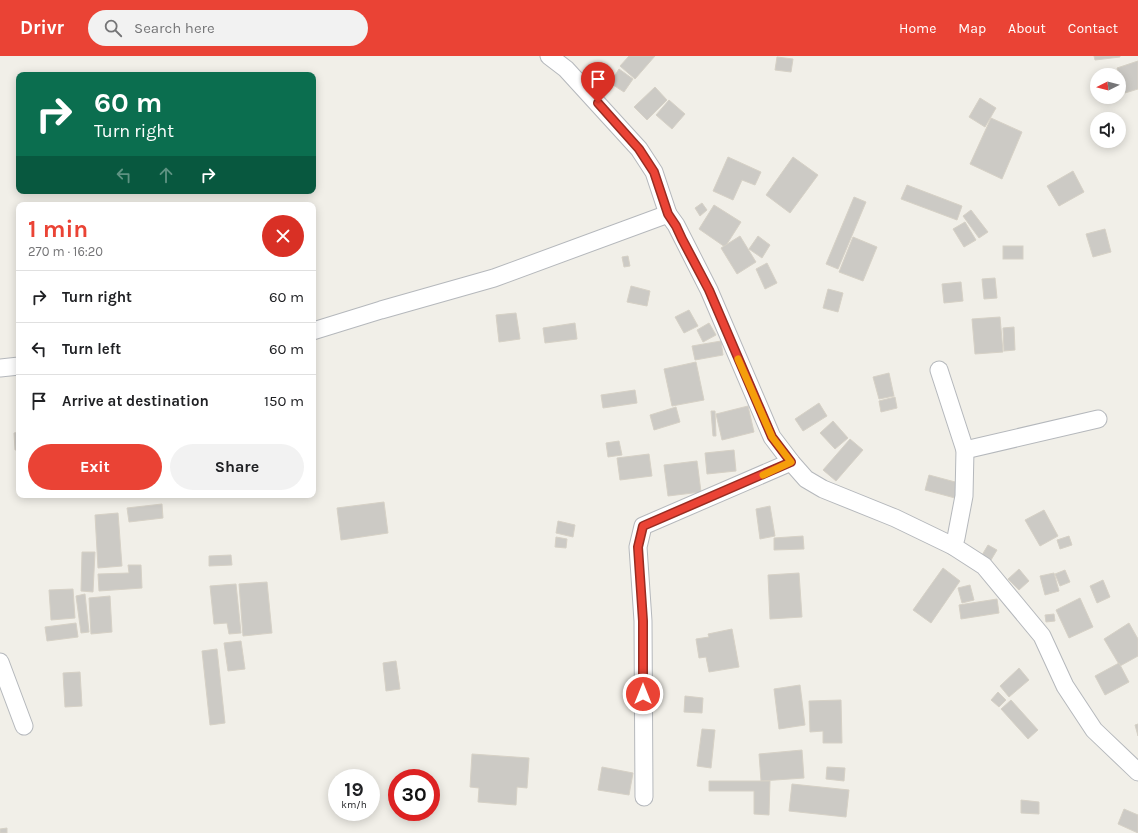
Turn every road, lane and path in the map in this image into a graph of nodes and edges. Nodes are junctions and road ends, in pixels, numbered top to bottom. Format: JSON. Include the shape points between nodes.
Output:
{"nodes":[{"id":1,"x":550,"y":56,"type":"edge"},
{"id":2,"x":668,"y":214,"type":"junction"},
{"id":3,"x":316,"y":330,"type":"edge"},
{"id":4,"x":16,"y":366,"type":"edge"},
{"id":5,"x":0,"y":368,"type":"edge"},
{"id":6,"x":939,"y":370,"type":"dead end"},
{"id":7,"x":1098,"y":419,"type":"dead end"},
{"id":8,"x":965,"y":450,"type":"junction"},
{"id":9,"x":791,"y":462,"type":"junction"},
{"id":10,"x":953,"y":546,"type":"junction"},
{"id":11,"x":0,"y":662,"type":"edge"},
{"id":12,"x":24,"y":726,"type":"dead end"},
{"id":13,"x":1138,"y":772,"type":"edge"},
{"id":14,"x":644,"y":797,"type":"dead end"}],
"edges":[{"from":1,"to":2,"type":"street","via":[[566,69],[639,149],[654,172]]},
{"from":2,"to":3,"type":"street","via":[[494,278]]},
{"from":2,"to":9,"type":"street","via":[[709,290],[772,437]]},
{"from":4,"to":5,"type":"street"},
{"from":6,"to":8,"type":"street"},
{"from":7,"to":8,"type":"street"},
{"from":8,"to":10,"type":"street","via":[[964,496]]},
{"from":9,"to":10,"type":"street","via":[[806,479],[823,489]]},
{"from":9,"to":14,"type":"street","via":[[643,526],[638,547],[643,621]]},
{"from":10,"to":13,"type":"street","via":[[984,566],[1042,636],[1065,686],[1094,730]]},
{"from":11,"to":12,"type":"street"}]}
